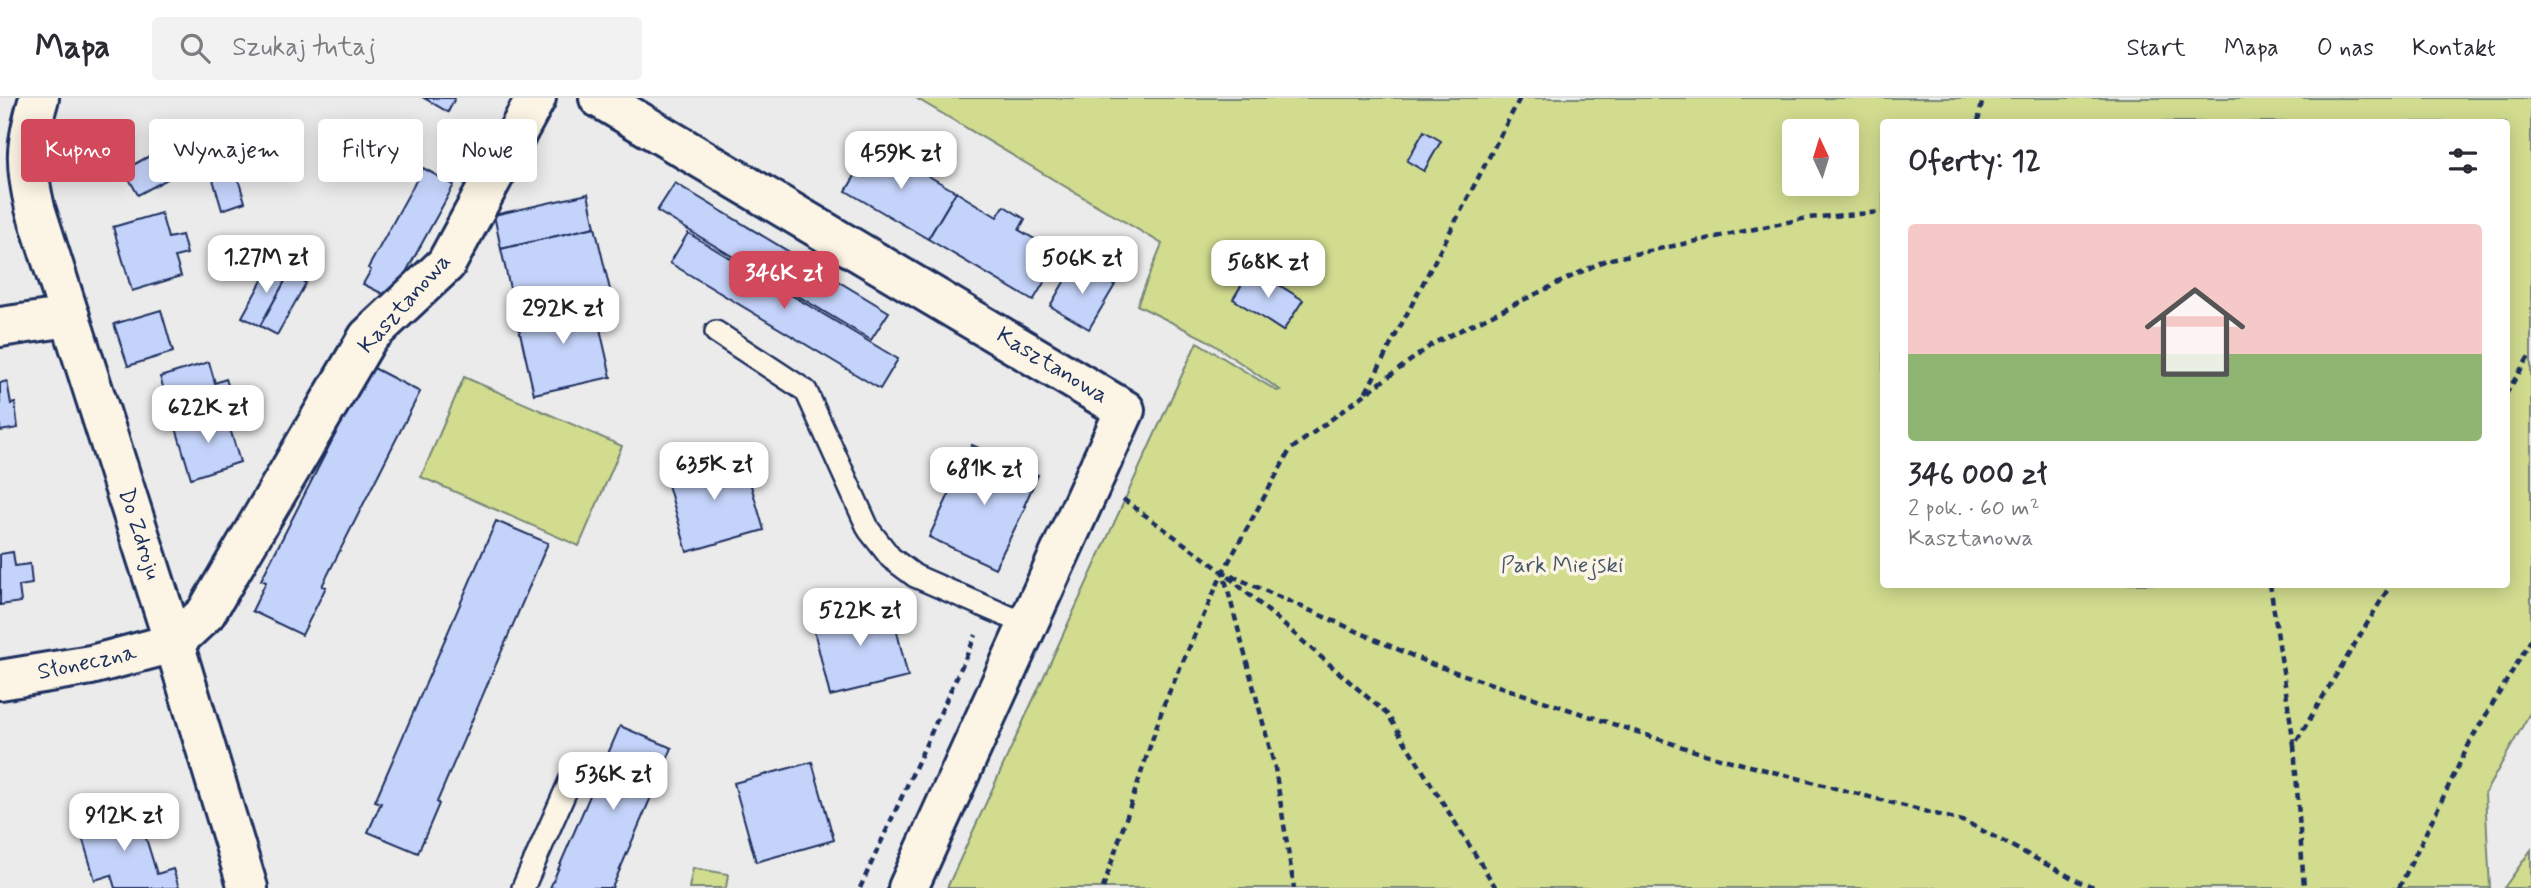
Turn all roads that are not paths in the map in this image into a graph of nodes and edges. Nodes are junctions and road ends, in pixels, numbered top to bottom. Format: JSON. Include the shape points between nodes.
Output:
{"nodes":[{"id":1,"x":39,"y":98,"type":"edge"},
{"id":2,"x":536,"y":98,"type":"edge"},
{"id":3,"x":599,"y":98,"type":"edge"},
{"id":4,"x":70,"y":317,"type":"junction"},
{"id":5,"x":0,"y":327,"type":"edge"},
{"id":6,"x":716,"y":332,"type":"dead end"},
{"id":7,"x":1028,"y":625,"type":"junction"},
{"id":8,"x":174,"y":643,"type":"junction"},
{"id":9,"x":0,"y":680,"type":"edge"},
{"id":10,"x":570,"y":781,"type":"dead end"},
{"id":11,"x":248,"y":888,"type":"edge"},
{"id":12,"x":523,"y":888,"type":"edge"},
{"id":13,"x":908,"y":888,"type":"edge"}],
"edges":[{"from":1,"to":4,"type":"street","name":"Do Zdroju","via":[[28,138],[28,176]]},
{"from":2,"to":8,"type":"street","name":"Kasztanowa","via":[[446,264],[368,338],[206,612]]},
{"from":3,"to":7,"type":"street","name":"Kasztanowa","via":[[1125,410]]},
{"from":4,"to":5,"type":"street"},
{"from":4,"to":8,"type":"street","name":"Do Zdroju"},
{"from":6,"to":7,"type":"lane","via":[[806,391],[869,530],[891,558],[915,576]]},
{"from":7,"to":13,"type":"street","name":"Kasztanowa"},
{"from":8,"to":9,"type":"street","name":"Słoneczna","via":[[91,665]]},
{"from":8,"to":11,"type":"street","name":"Do Zdroju"},
{"from":10,"to":12,"type":"lane"}]}
